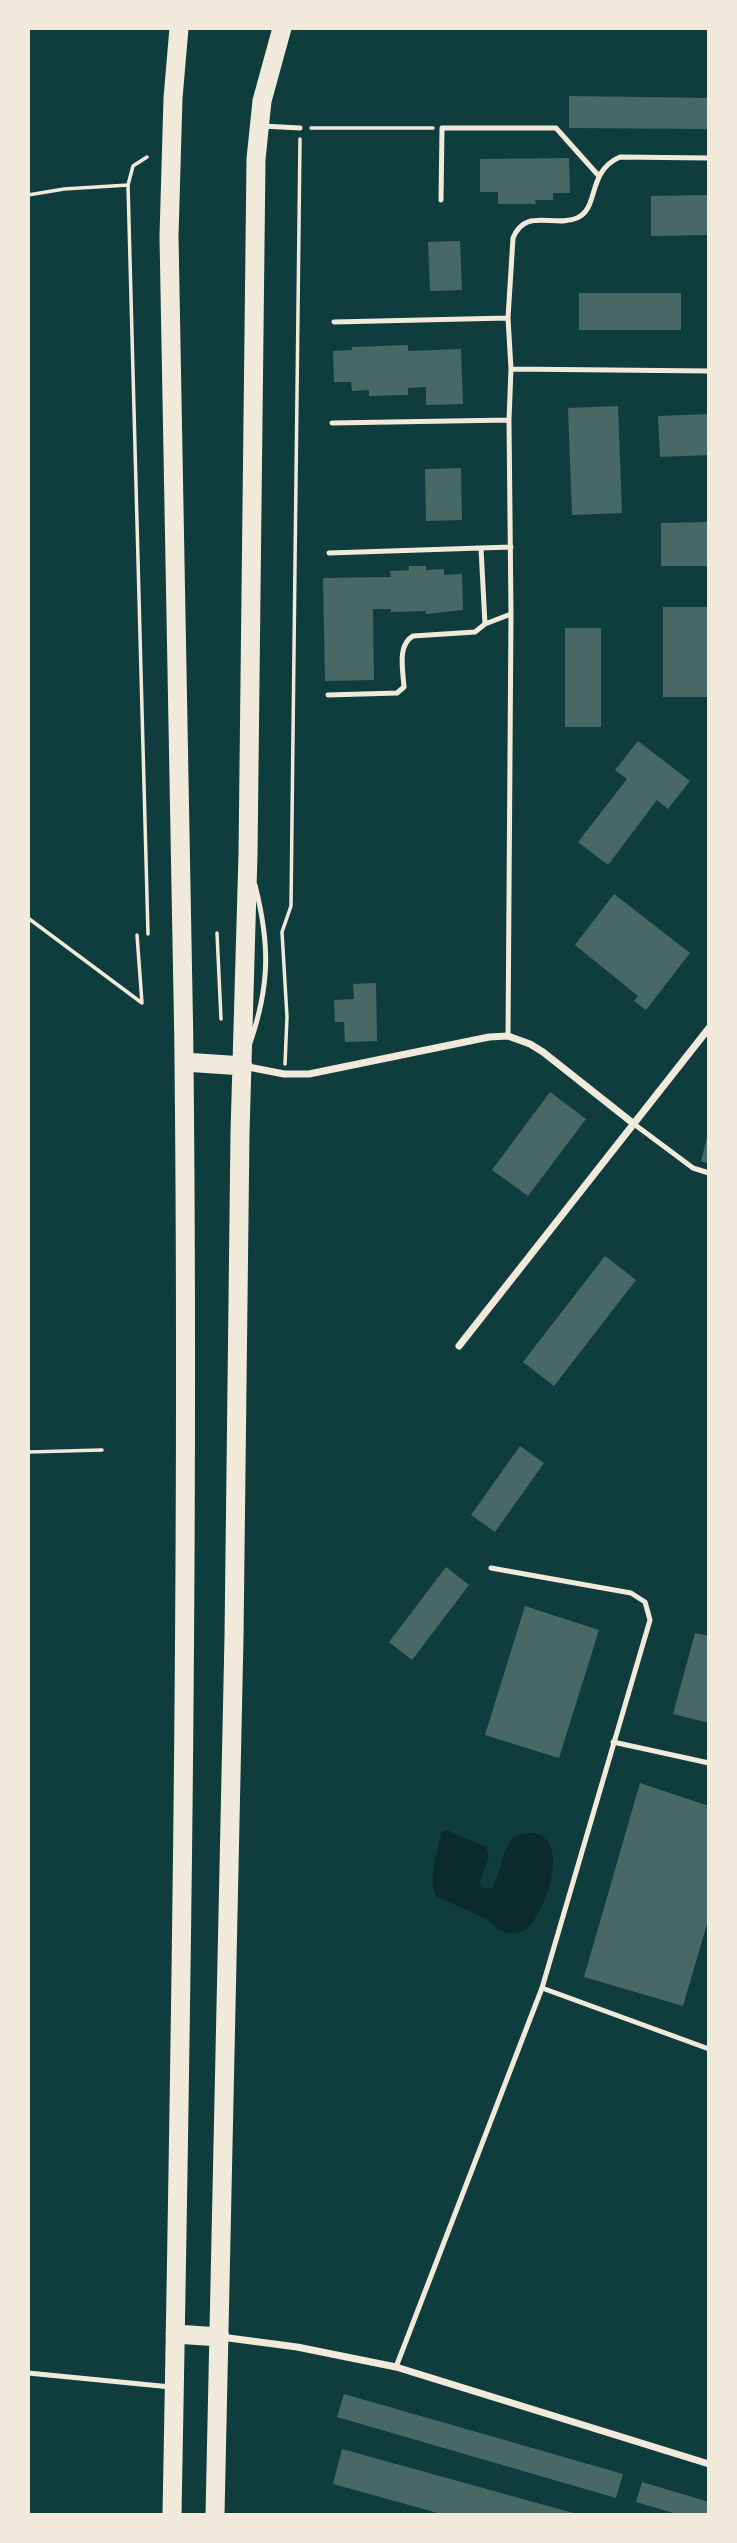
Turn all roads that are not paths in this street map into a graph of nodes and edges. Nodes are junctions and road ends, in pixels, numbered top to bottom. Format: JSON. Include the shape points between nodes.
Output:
{"nodes":[{"id":1,"x":179,"y":28,"type":"edge"},
{"id":2,"x":282,"y":28,"type":"edge"},
{"id":3,"x":259,"y":126,"type":"junction"},
{"id":4,"x":300,"y":128,"type":"road end"},
{"id":5,"x":709,"y":158,"type":"edge"},
{"id":6,"x":598,"y":174,"type":"junction"},
{"id":7,"x":441,"y":200,"type":"dead end"},
{"id":8,"x":508,"y":318,"type":"junction"},
{"id":9,"x":334,"y":322,"type":"dead end"},
{"id":10,"x":511,"y":369,"type":"junction"},
{"id":11,"x":709,"y":371,"type":"edge"},
{"id":12,"x":509,"y":420,"type":"junction"},
{"id":13,"x":331,"y":423,"type":"dead end"},
{"id":14,"x":510,"y":547,"type":"junction"},
{"id":15,"x":481,"y":548,"type":"junction"},
{"id":16,"x":330,"y":553,"type":"dead end"},
{"id":17,"x":512,"y":614,"type":"junction"},
{"id":18,"x":485,"y":624,"type":"junction"},
{"id":19,"x":328,"y":695,"type":"dead end"},
{"id":20,"x":709,"y":1028,"type":"edge"},
{"id":21,"x":508,"y":1036,"type":"junction"},
{"id":22,"x":184,"y":1062,"type":"junction"},
{"id":23,"x":243,"y":1066,"type":"junction"},
{"id":24,"x":634,"y":1124,"type":"junction"},
{"id":25,"x":709,"y":1173,"type":"edge"},
{"id":26,"x":460,"y":1346,"type":"dead end"},
{"id":27,"x":491,"y":1568,"type":"dead end"},
{"id":28,"x":613,"y":1742,"type":"junction"},
{"id":29,"x":709,"y":1763,"type":"edge"},
{"id":30,"x":542,"y":1988,"type":"junction"},
{"id":31,"x":709,"y":2049,"type":"edge"},
{"id":32,"x":175,"y":2334,"type":"junction"},
{"id":33,"x":220,"y":2337,"type":"junction"},
{"id":34,"x":396,"y":2367,"type":"junction"},
{"id":35,"x":28,"y":2373,"type":"edge"},
{"id":36,"x":174,"y":2387,"type":"junction"},
{"id":37,"x":709,"y":2464,"type":"edge"},
{"id":38,"x":172,"y":2515,"type":"edge"},
{"id":39,"x":215,"y":2515,"type":"edge"}],
"edges":[{"from":1,"to":22,"type":"highway","via":[[169,236]]},
{"from":2,"to":3,"type":"highway"},
{"from":3,"to":4,"type":"lane"},
{"from":3,"to":23,"type":"highway"},
{"from":5,"to":6,"type":"lane","via":[[620,157]]},
{"from":6,"to":7,"type":"lane","via":[[556,128],[442,128]]},
{"from":6,"to":8,"type":"lane","via":[[586,212],[577,218],[527,221],[517,227]]},
{"from":8,"to":9,"type":"lane"},
{"from":8,"to":10,"type":"lane"},
{"from":10,"to":11,"type":"lane"},
{"from":10,"to":12,"type":"lane"},
{"from":12,"to":13,"type":"lane"},
{"from":12,"to":14,"type":"lane"},
{"from":14,"to":15,"type":"lane"},
{"from":14,"to":17,"type":"lane"},
{"from":15,"to":16,"type":"lane"},
{"from":15,"to":18,"type":"lane"},
{"from":17,"to":18,"type":"lane"},
{"from":17,"to":21,"type":"lane"},
{"from":18,"to":19,"type":"lane","via":[[475,632],[405,640],[404,687],[397,693]]},
{"from":20,"to":24,"type":"street"},
{"from":21,"to":23,"type":"street","via":[[477,1038],[325,1071],[284,1074]]},
{"from":21,"to":24,"type":"street","via":[[543,1052]]},
{"from":22,"to":23,"type":"highway"},
{"from":22,"to":32,"type":"highway","via":[[182,1919]]},
{"from":23,"to":33,"type":"highway"},
{"from":24,"to":25,"type":"lane","via":[[693,1168]]},
{"from":24,"to":26,"type":"street"},
{"from":27,"to":28,"type":"lane","via":[[631,1593],[645,1602],[650,1620]]},
{"from":28,"to":29,"type":"lane"},
{"from":28,"to":30,"type":"lane"},
{"from":30,"to":31,"type":"lane"},
{"from":30,"to":34,"type":"lane"},
{"from":32,"to":33,"type":"highway"},
{"from":32,"to":36,"type":"highway"},
{"from":33,"to":34,"type":"street"},
{"from":33,"to":39,"type":"highway"},
{"from":34,"to":37,"type":"street"},
{"from":35,"to":36,"type":"lane"},
{"from":36,"to":38,"type":"highway"}]}
